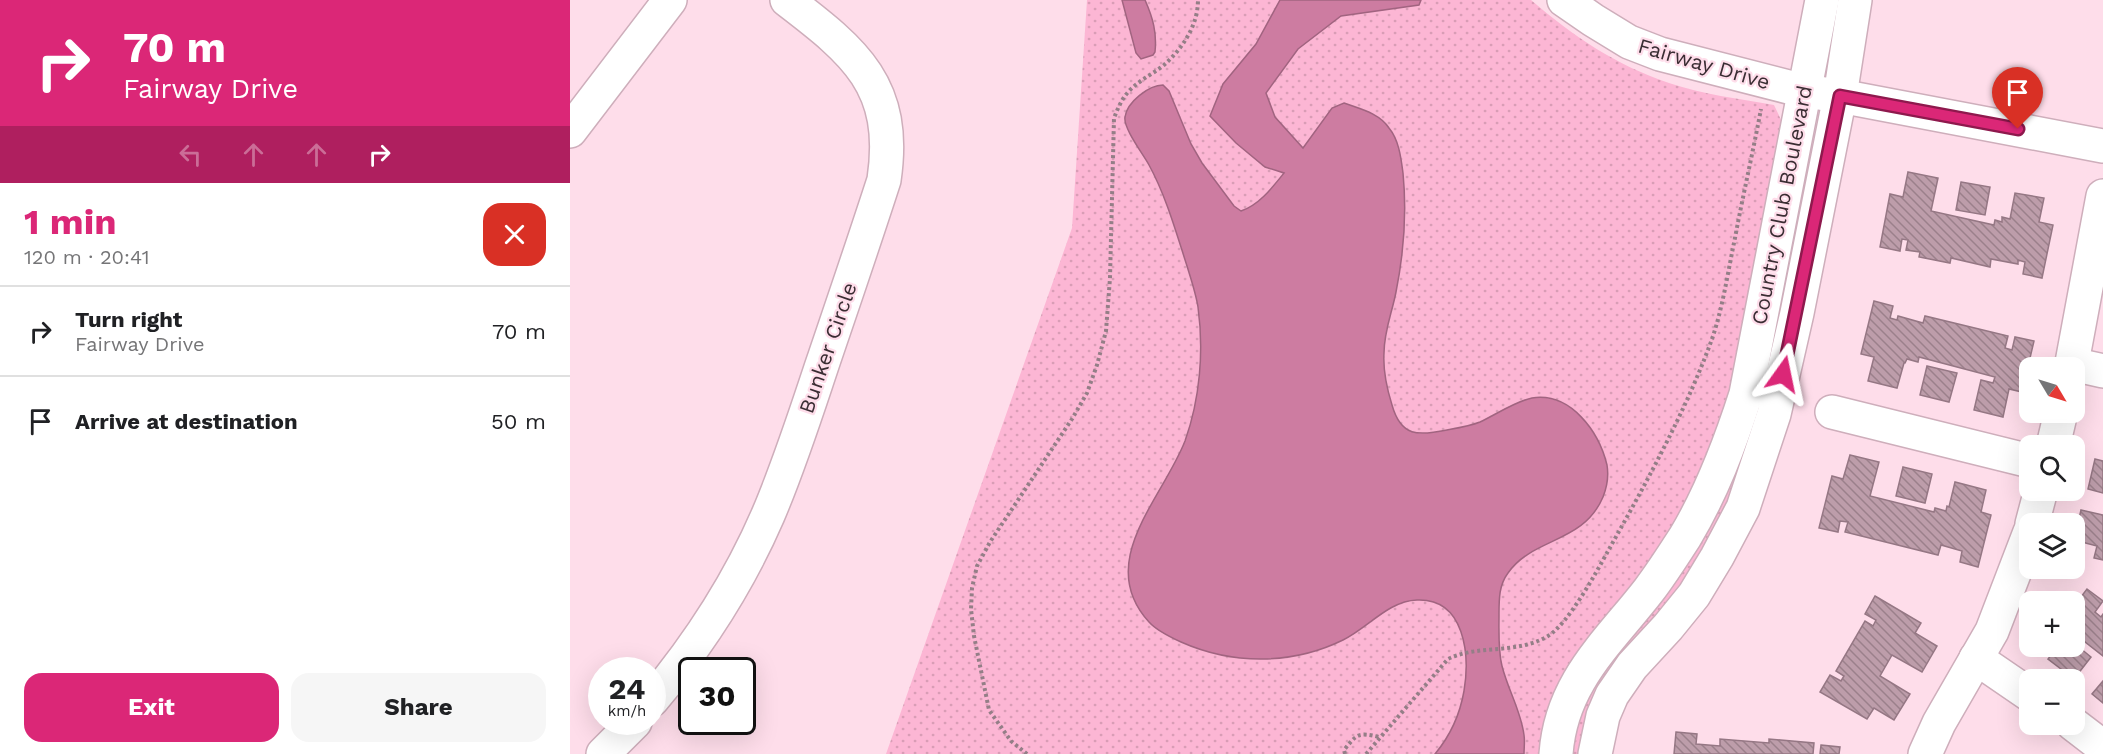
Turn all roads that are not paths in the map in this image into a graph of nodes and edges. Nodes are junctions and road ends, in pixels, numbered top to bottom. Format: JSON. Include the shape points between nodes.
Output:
{"nodes":[{"id":1,"x":670,"y":0,"type":"edge"},
{"id":2,"x":787,"y":0,"type":"edge"},
{"id":3,"x":1564,"y":0,"type":"edge"},
{"id":4,"x":1822,"y":0,"type":"edge"},
{"id":5,"x":1855,"y":0,"type":"edge"},
{"id":6,"x":1804,"y":92,"type":"junction"},
{"id":7,"x":1840,"y":96,"type":"junction"},
{"id":8,"x":570,"y":131,"type":"edge"},
{"id":9,"x":2103,"y":146,"type":"edge"},
{"id":10,"x":2103,"y":196,"type":"edge"},
{"id":11,"x":2083,"y":357,"type":"edge"},
{"id":12,"x":1832,"y":412,"type":"dead end"},
{"id":13,"x":2019,"y":458,"type":"edge"},
{"id":14,"x":2019,"y":561,"type":"edge"},
{"id":15,"x":1976,"y":658,"type":"junction"},
{"id":16,"x":666,"y":684,"type":"edge"},
{"id":17,"x":2019,"y":687,"type":"edge"},
{"id":18,"x":2085,"y":733,"type":"edge"},
{"id":19,"x":622,"y":735,"type":"edge"},
{"id":20,"x":2103,"y":747,"type":"edge"},
{"id":21,"x":603,"y":754,"type":"edge"},
{"id":22,"x":1556,"y":754,"type":"edge"},
{"id":23,"x":1595,"y":754,"type":"edge"},
{"id":24,"x":1925,"y":754,"type":"edge"}],
"edges":[{"from":1,"to":8,"type":"street"},
{"from":2,"to":16,"type":"street","name":"Bunker Circle","via":[[846,47],[873,85],[887,143],[884,180],[767,517],[735,581]]},
{"from":3,"to":6,"type":"street","name":"Fairway Drive","via":[[1629,42],[1660,54]]},
{"from":4,"to":6,"type":"street","name":"Country Club Boulevard"},
{"from":5,"to":7,"type":"street","name":"Country Club Boulevard"},
{"from":6,"to":7,"type":"street","name":"Fairway Drive"},
{"from":6,"to":22,"type":"street","name":"Country Club Boulevard","via":[[1746,394],[1729,447],[1685,536],[1649,589],[1588,663],[1561,719]]},
{"from":7,"to":9,"type":"street","name":"Fairway Drive"},
{"from":7,"to":23,"type":"street","name":"Country Club Boulevard","via":[[1774,414],[1743,508],[1694,595],[1612,695]]},
{"from":10,"to":11,"type":"street"},
{"from":12,"to":13,"type":"street"},
{"from":14,"to":15,"type":"street","via":[[1992,631]]},
{"from":15,"to":17,"type":"street"},
{"from":15,"to":24,"type":"street"},
{"from":18,"to":20,"type":"street"},
{"from":19,"to":21,"type":"street"}]}
